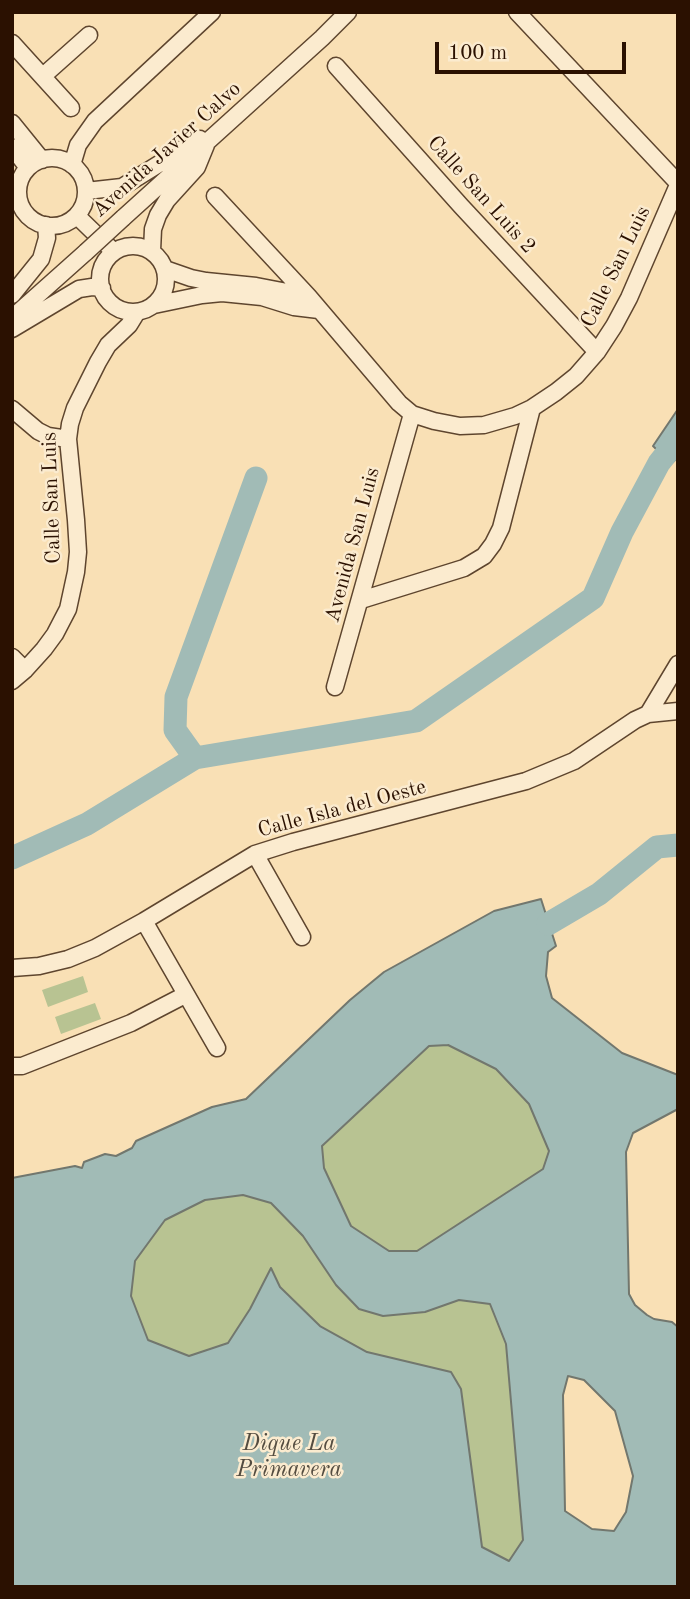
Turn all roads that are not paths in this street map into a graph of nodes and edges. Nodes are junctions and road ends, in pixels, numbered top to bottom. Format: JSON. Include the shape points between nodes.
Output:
{"nodes":[{"id":1,"x":212,"y":12,"type":"edge"},
{"id":2,"x":348,"y":12,"type":"edge"},
{"id":3,"x":517,"y":12,"type":"edge"},
{"id":4,"x":89,"y":34,"type":"dead end"},
{"id":5,"x":12,"y":43,"type":"edge"},
{"id":6,"x":336,"y":66,"type":"dead end"},
{"id":7,"x":43,"y":76,"type":"junction"},
{"id":8,"x":71,"y":108,"type":"dead end"},
{"id":9,"x":12,"y":123,"type":"edge"},
{"id":10,"x":212,"y":138,"type":"junction"},
{"id":11,"x":12,"y":146,"type":"edge"},
{"id":12,"x":35,"y":164,"type":"junction"},
{"id":13,"x":72,"y":164,"type":"junction"},
{"id":14,"x":678,"y":184,"type":"edge"},
{"id":15,"x":86,"y":191,"type":"junction"},
{"id":16,"x":215,"y":196,"type":"dead end"},
{"id":17,"x":77,"y":216,"type":"junction"},
{"id":18,"x":46,"y":225,"type":"junction"},
{"id":19,"x":152,"y":251,"type":"junction"},
{"id":20,"x":114,"y":252,"type":"junction"},
{"id":21,"x":278,"y":262,"type":"junction"},
{"id":22,"x":165,"y":269,"type":"junction"},
{"id":23,"x":102,"y":288,"type":"junction"},
{"id":24,"x":264,"y":292,"type":"junction"},
{"id":25,"x":12,"y":295,"type":"edge"},
{"id":26,"x":308,"y":296,"type":"junction"},
{"id":27,"x":154,"y":305,"type":"junction"},
{"id":28,"x":115,"y":306,"type":"junction"},
{"id":29,"x":319,"y":310,"type":"junction"},
{"id":30,"x":137,"y":312,"type":"junction"},
{"id":31,"x":12,"y":318,"type":"edge"},
{"id":32,"x":12,"y":329,"type":"edge"},
{"id":33,"x":108,"y":345,"type":"junction"},
{"id":34,"x":597,"y":352,"type":"junction"},
{"id":35,"x":532,"y":408,"type":"junction"},
{"id":36,"x":12,"y":409,"type":"edge"},
{"id":37,"x":412,"y":414,"type":"junction"},
{"id":38,"x":68,"y":439,"type":"junction"},
{"id":39,"x":361,"y":600,"type":"junction"},
{"id":40,"x":12,"y":657,"type":"edge"},
{"id":41,"x":678,"y":664,"type":"edge"},
{"id":42,"x":25,"y":670,"type":"junction"},
{"id":43,"x":12,"y":681,"type":"edge"},
{"id":44,"x":335,"y":687,"type":"dead end"},
{"id":45,"x":678,"y":711,"type":"edge"},
{"id":46,"x":648,"y":714,"type":"junction"},
{"id":47,"x":255,"y":854,"type":"junction"},
{"id":48,"x":144,"y":921,"type":"junction"},
{"id":49,"x":302,"y":937,"type":"dead end"},
{"id":50,"x":12,"y":968,"type":"edge"},
{"id":51,"x":185,"y":995,"type":"junction"},
{"id":52,"x":217,"y":1048,"type":"dead end"},
{"id":53,"x":12,"y":1066,"type":"edge"}],
"edges":[{"from":1,"to":13,"type":"street","via":[[95,121],[78,145]]},
{"from":2,"to":10,"type":"street","name":"Avenida Javier Calvo"},
{"from":3,"to":14,"type":"street"},
{"from":4,"to":7,"type":"street"},
{"from":5,"to":7,"type":"street"},
{"from":6,"to":34,"type":"street","name":"Calle San Luis 2"},
{"from":7,"to":8,"type":"street"},
{"from":9,"to":12,"type":"street"},
{"from":10,"to":15,"type":"street","via":[[191,144],[122,187]]},
{"from":10,"to":19,"type":"street","via":[[197,167],[158,215]]},
{"from":10,"to":31,"type":"street","name":"Avenida Javier Calvo","bridge":true},
{"from":11,"to":12,"type":"street"},
{"from":12,"to":13,"type":"street","via":[[52,158]]},
{"from":12,"to":18,"type":"street","via":[[20,180],[18,195],[23,209]]},
{"from":13,"to":15,"type":"street"},
{"from":14,"to":34,"type":"street","name":"Calle San Luis","via":[[629,298]]},
{"from":15,"to":17,"type":"street"},
{"from":16,"to":21,"type":"street","name":"Calle San Luis"},
{"from":17,"to":18,"type":"street"},
{"from":17,"to":20,"type":"street"},
{"from":18,"to":25,"type":"street","via":[[41,259]]},
{"from":19,"to":20,"type":"street","via":[[127,246]]},
{"from":19,"to":22,"type":"street"},
{"from":20,"to":23,"type":"street","via":[[102,268]]},
{"from":21,"to":24,"type":"street"},
{"from":21,"to":26,"type":"street","name":"Calle San Luis"},
{"from":22,"to":24,"type":"street"},
{"from":22,"to":27,"type":"street","via":[[165,289]]},
{"from":23,"to":28,"type":"street"},
{"from":23,"to":32,"type":"street","via":[[79,289]]},
{"from":24,"to":26,"type":"street"},
{"from":24,"to":27,"type":"street","via":[[202,295]]},
{"from":24,"to":29,"type":"street","via":[[294,307]]},
{"from":26,"to":29,"type":"street","name":"Calle San Luis"},
{"from":27,"to":30,"type":"street"},
{"from":28,"to":30,"type":"street"},
{"from":28,"to":33,"type":"street","name":"Calle San Luis"},
{"from":29,"to":37,"type":"street","name":"Calle San Luis"},
{"from":30,"to":33,"type":"street","name":"Calle San Luis"},
{"from":33,"to":38,"type":"street","name":"Calle San Luis","via":[[75,408]]},
{"from":34,"to":35,"type":"street","name":"Calle San Luis","via":[[576,376]]},
{"from":35,"to":37,"type":"street","name":"Calle San Luis","via":[[484,425],[460,426]]},
{"from":35,"to":39,"type":"street","via":[[501,528],[484,556],[464,568]]},
{"from":36,"to":38,"type":"street","via":[[38,431]]},
{"from":37,"to":39,"type":"street","name":"Avenida San Luis"},
{"from":38,"to":42,"type":"street","name":"Calle San Luis","via":[[76,572],[63,621]]},
{"from":39,"to":44,"type":"street","name":"Avenida San Luis"},
{"from":40,"to":42,"type":"street"},
{"from":41,"to":46,"type":"street","name":"Calle Isla del Oeste"},
{"from":42,"to":43,"type":"street","name":"Calle San Luis"},
{"from":45,"to":46,"type":"street","name":"Calle Isla del Oeste"},
{"from":46,"to":47,"type":"street","name":"Calle Isla del Oeste","via":[[574,761],[526,781]]},
{"from":47,"to":48,"type":"street","name":"Calle Isla del Oeste"},
{"from":47,"to":49,"type":"street"},
{"from":48,"to":50,"type":"street","name":"Calle Isla del Oeste","via":[[68,959]]},
{"from":48,"to":51,"type":"street"},
{"from":51,"to":52,"type":"street"},
{"from":51,"to":53,"type":"street","via":[[131,1023]]}]}
